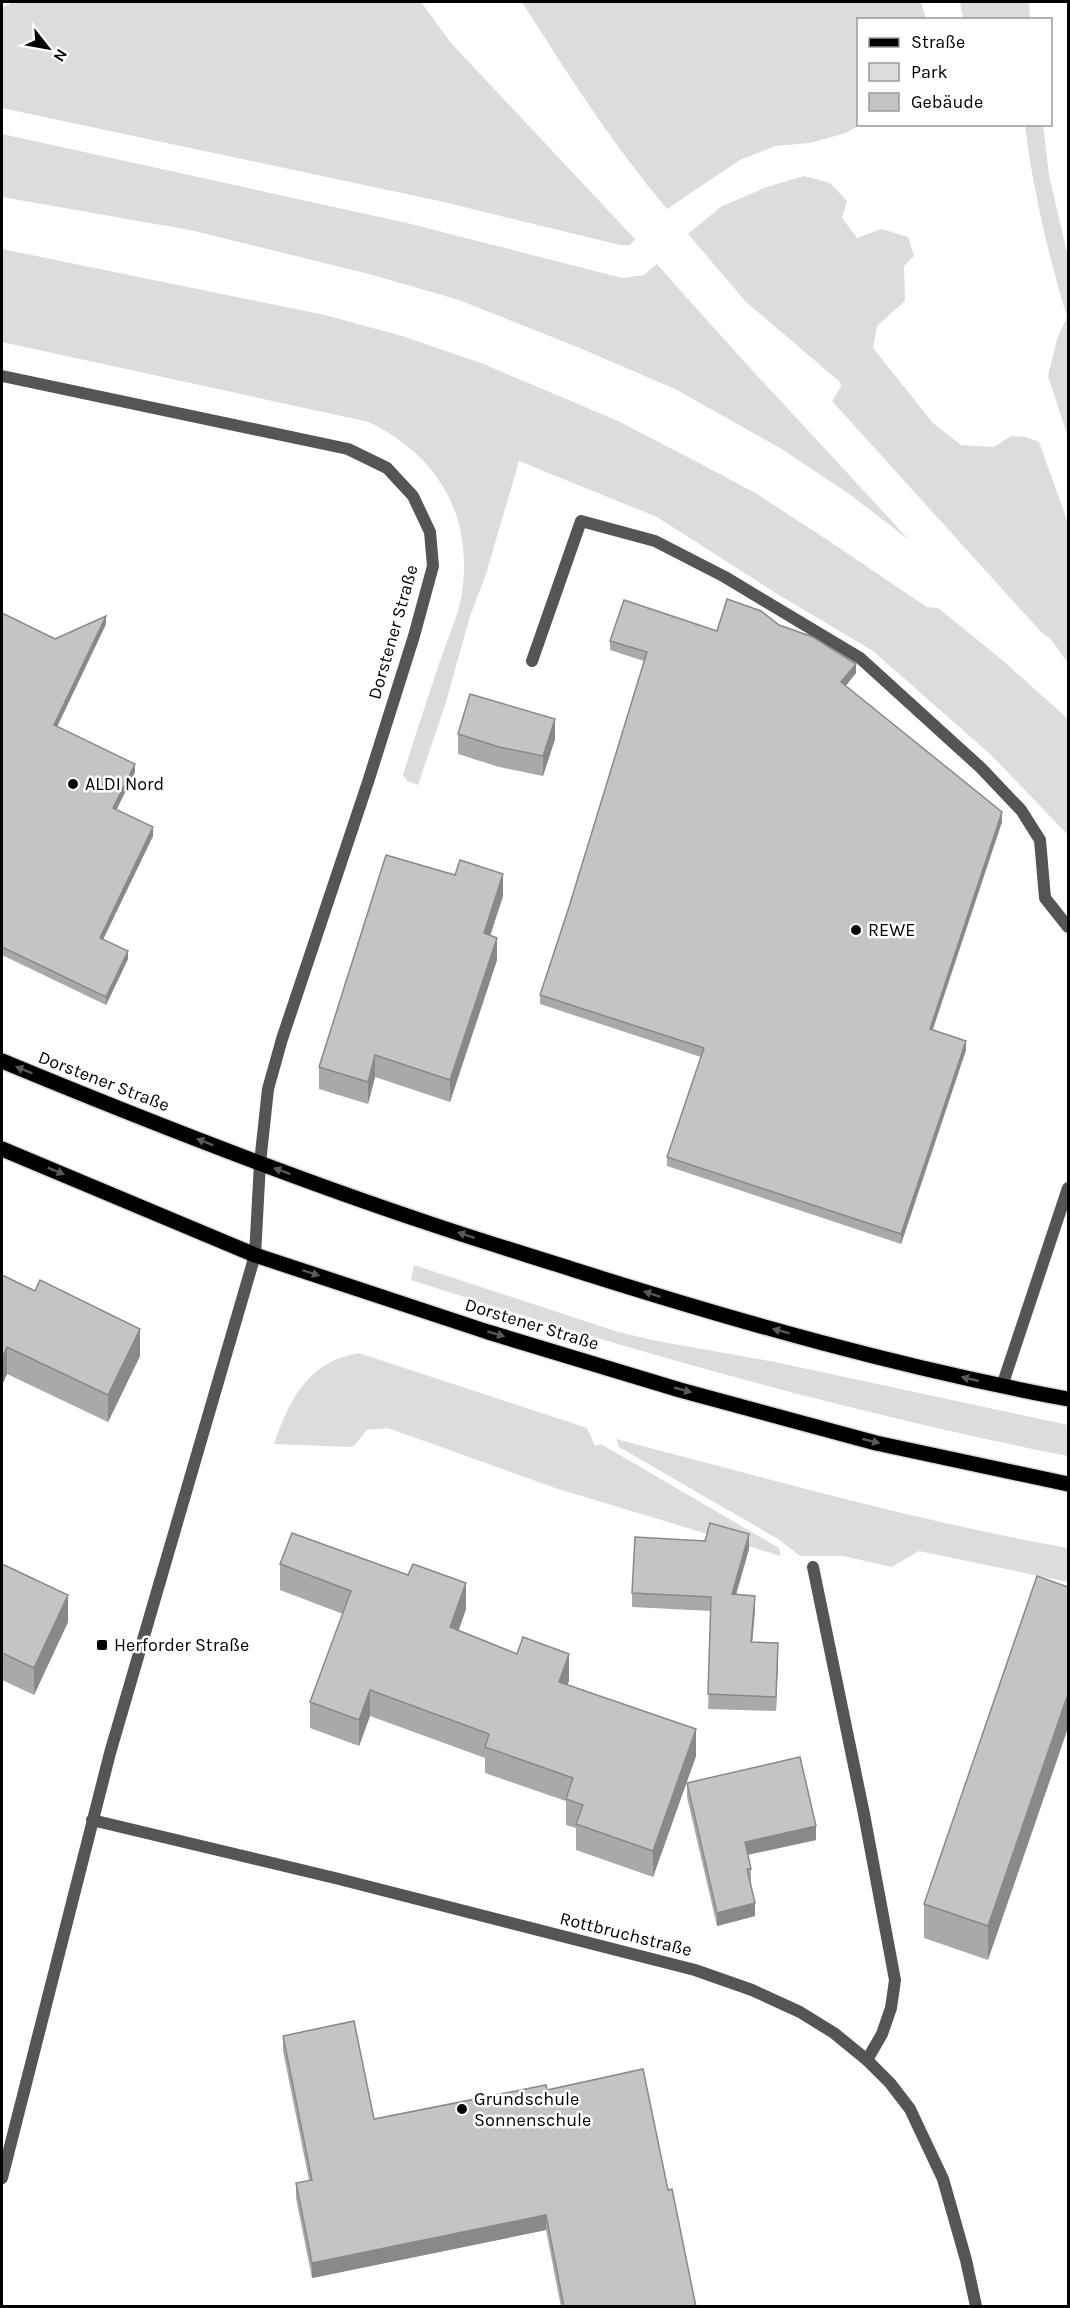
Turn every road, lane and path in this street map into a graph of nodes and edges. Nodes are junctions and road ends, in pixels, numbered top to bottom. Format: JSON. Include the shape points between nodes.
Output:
{"nodes":[{"id":1,"x":2,"y":376,"type":"edge"},
{"id":2,"x":532,"y":661,"type":"dead end"},
{"id":3,"x":1068,"y":927,"type":"edge"},
{"id":4,"x":2,"y":1061,"type":"edge"},
{"id":5,"x":2,"y":1149,"type":"edge"},
{"id":6,"x":260,"y":1163,"type":"junction"},
{"id":7,"x":1068,"y":1188,"type":"edge"},
{"id":8,"x":255,"y":1254,"type":"junction"},
{"id":9,"x":1002,"y":1386,"type":"junction"},
{"id":10,"x":1068,"y":1399,"type":"edge"},
{"id":11,"x":1068,"y":1484,"type":"edge"},
{"id":12,"x":813,"y":1567,"type":"dead end"},
{"id":13,"x":92,"y":1820,"type":"junction"},
{"id":14,"x":867,"y":2060,"type":"junction"},
{"id":15,"x":2,"y":2178,"type":"edge"},
{"id":16,"x":976,"y":2307,"type":"edge"}],
"edges":[{"from":1,"to":6,"type":"street","name":"Dorstener Straße","via":[[348,449],[387,468],[413,496],[430,532],[433,566],[369,782],[282,1039],[268,1089]]},
{"from":2,"to":3,"type":"street","via":[[581,521],[655,541],[861,658],[981,768],[1021,810],[1040,840],[1045,898]]},
{"from":6,"to":4,"type":"main road","name":"Dorstener Straße","one_way":true},
{"from":5,"to":8,"type":"main road","name":"Dorstener Straße","one_way":true},
{"from":6,"to":8,"type":"street"},
{"from":9,"to":6,"type":"main road","name":"Dorstener Straße","one_way":true,"via":[[708,1312],[427,1223]]},
{"from":7,"to":9,"type":"street"},
{"from":8,"to":11,"type":"main road","name":"Dorstener Straße","one_way":true,"via":[[488,1332],[680,1390],[876,1443]]},
{"from":8,"to":13,"type":"street"},
{"from":9,"to":10,"type":"main road","name":"Dorstener Straße"},
{"from":12,"to":14,"type":"street","via":[[895,1980],[882,2034]]},
{"from":13,"to":14,"type":"street","name":"Rottbruchstraße","via":[[695,1970],[800,2012]]},
{"from":13,"to":15,"type":"street"},
{"from":14,"to":16,"type":"street","name":"Rottbruchstraße","via":[[910,2109],[944,2179]]}]}
